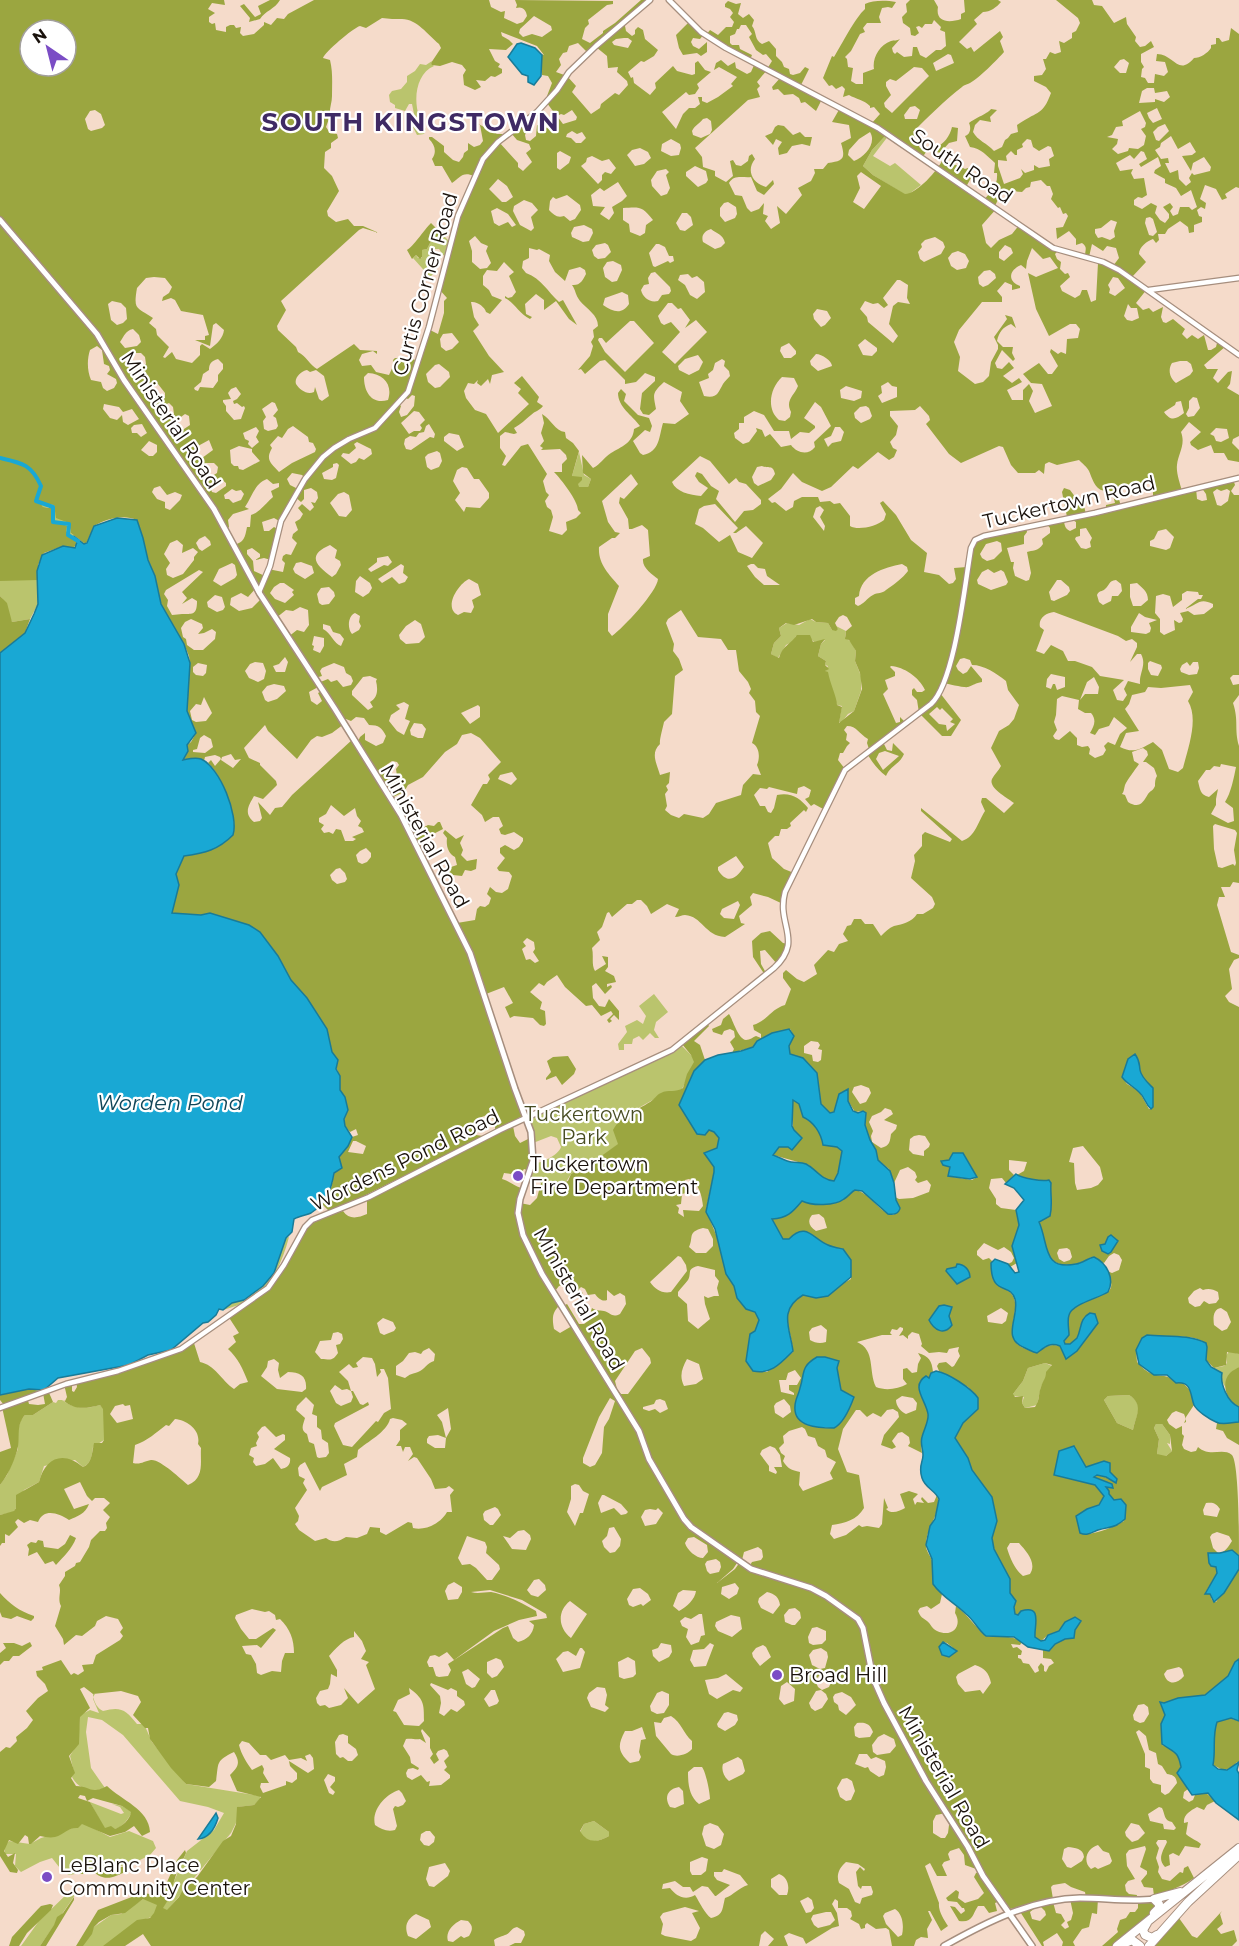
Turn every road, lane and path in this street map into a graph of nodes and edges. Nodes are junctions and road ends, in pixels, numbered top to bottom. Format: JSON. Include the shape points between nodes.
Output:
{"nodes":[{"id":1,"x":650,"y":0,"type":"edge"},
{"id":2,"x":669,"y":0,"type":"edge"},
{"id":3,"x":0,"y":220,"type":"edge"},
{"id":4,"x":1239,"y":278,"type":"edge"},
{"id":5,"x":1149,"y":290,"type":"junction"},
{"id":6,"x":1239,"y":354,"type":"edge"},
{"id":7,"x":1239,"y":478,"type":"edge"},
{"id":8,"x":259,"y":592,"type":"junction"},
{"id":9,"x":526,"y":1118,"type":"junction"},
{"id":10,"x":0,"y":1408,"type":"edge"},
{"id":11,"x":1239,"y":1848,"type":"edge"},
{"id":12,"x":1239,"y":1855,"type":"edge"},
{"id":13,"x":1194,"y":1883,"type":"junction"},
{"id":14,"x":1154,"y":1899,"type":"junction"},
{"id":15,"x":1009,"y":1913,"type":"junction"},
{"id":16,"x":1155,"y":1916,"type":"junction"},
{"id":17,"x":1168,"y":1924,"type":"junction"},
{"id":18,"x":1129,"y":1935,"type":"junction"},
{"id":19,"x":944,"y":1946,"type":"edge"},
{"id":20,"x":1032,"y":1946,"type":"edge"},
{"id":21,"x":1118,"y":1946,"type":"edge"},
{"id":22,"x":1140,"y":1946,"type":"edge"},
{"id":23,"x":1149,"y":1946,"type":"edge"}],
"edges":[{"from":1,"to":8,"type":"street","name":"Curtis Corner Road","via":[[596,46],[537,112],[483,159],[458,216],[408,392],[375,428],[334,448],[305,479],[282,520]]},
{"from":2,"to":5,"type":"street","name":"South Road","via":[[707,36],[877,128],[1053,248],[1103,262]]},
{"from":3,"to":8,"type":"main road","name":"Ministerial Road","via":[[97,334],[219,518]]},
{"from":4,"to":5,"type":"street"},
{"from":5,"to":6,"type":"street","name":"South Road"},
{"from":7,"to":9,"type":"street","name":"Tuckertown Road","via":[[975,539],[952,655],[939,694],[842,774],[784,895],[789,942],[784,957],[678,1047]]},
{"from":8,"to":9,"type":"main road","name":"Ministerial Road","via":[[396,806],[427,866],[474,962]]},
{"from":9,"to":10,"type":"street","name":"Wordens Pond Road","via":[[369,1197],[312,1220],[268,1288],[177,1351],[66,1383]]},
{"from":9,"to":15,"type":"main road","name":"Ministerial Road","via":[[534,1150],[519,1205],[523,1235],[542,1274],[638,1429],[647,1456],[684,1519],[751,1569],[811,1588],[858,1619],[884,1703],[926,1781]]},
{"from":11,"to":13,"type":"highway"},
{"from":12,"to":17,"type":"highway"},
{"from":13,"to":14,"type":"highway"},
{"from":13,"to":16,"type":"highway"},
{"from":14,"to":15,"type":"main road","via":[[1068,1899]]},
{"from":14,"to":18,"type":"highway","via":[[1159,1908]]},
{"from":15,"to":19,"type":"main road"},
{"from":15,"to":20,"type":"main road","name":"Ministerial Road"},
{"from":16,"to":17,"type":"highway","via":[[1144,1927],[1148,1937],[1156,1936]]},
{"from":16,"to":18,"type":"highway"},
{"from":17,"to":23,"type":"highway"},
{"from":18,"to":21,"type":"highway"},
{"from":21,"to":22,"type":"highway","via":[[1132,1940]]}]}
